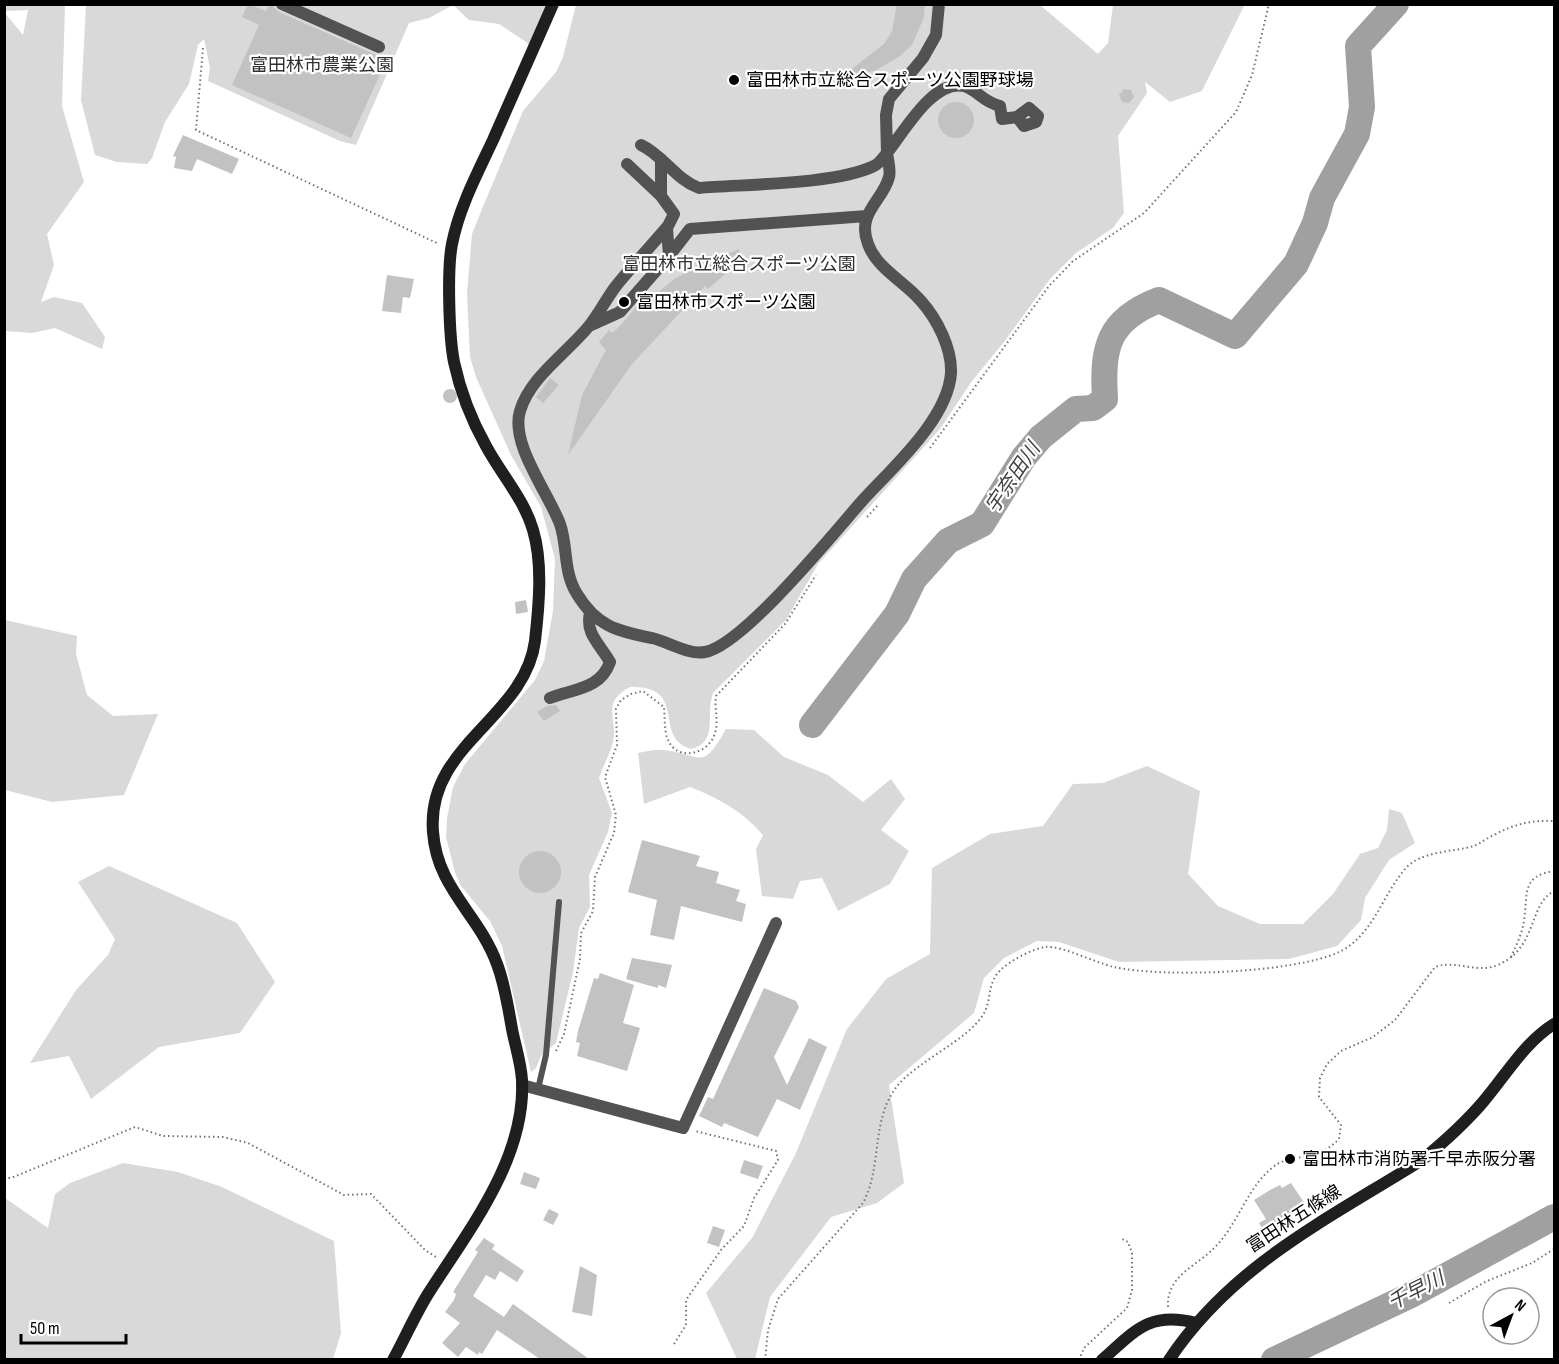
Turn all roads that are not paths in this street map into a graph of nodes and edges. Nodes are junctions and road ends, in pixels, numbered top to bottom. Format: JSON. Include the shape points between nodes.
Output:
{"nodes":[{"id":1,"x":282,"y":4,"type":"edge"},
{"id":2,"x":553,"y":4,"type":"edge"},
{"id":3,"x":939,"y":4,"type":"edge"},
{"id":4,"x":379,"y":46,"type":"dead end"},
{"id":5,"x":1017,"y":117,"type":"dead end"},
{"id":6,"x":641,"y":145,"type":"dead end"},
{"id":7,"x":887,"y":153,"type":"junction"},
{"id":8,"x":661,"y":159,"type":"junction"},
{"id":9,"x":627,"y":164,"type":"dead end"},
{"id":10,"x":661,"y":196,"type":"junction"},
{"id":11,"x":867,"y":216,"type":"junction"},
{"id":12,"x":667,"y":228,"type":"junction"},
{"id":13,"x":669,"y":256,"type":"junction"},
{"id":14,"x":589,"y":326,"type":"junction"},
{"id":15,"x":590,"y":613,"type":"junction"},
{"id":16,"x":550,"y":698,"type":"dead end"},
{"id":17,"x":559,"y":902,"type":"dead end"},
{"id":18,"x":776,"y":923,"type":"dead end"},
{"id":19,"x":1554,"y":1023,"type":"edge"},
{"id":20,"x":522,"y":1085,"type":"junction"},
{"id":21,"x":538,"y":1090,"type":"junction"},
{"id":22,"x":1196,"y":1323,"type":"junction"},
{"id":23,"x":393,"y":1359,"type":"edge"},
{"id":24,"x":1102,"y":1359,"type":"edge"},
{"id":25,"x":1169,"y":1359,"type":"edge"}],
"edges":[{"from":1,"to":4,"type":"street"},
{"from":2,"to":20,"type":"street","via":[[466,200],[449,264],[454,363],[483,442],[515,492],[537,547],[535,644],[505,703],[445,773],[437,791],[432,828],[444,878],[487,940],[502,979]]},
{"from":3,"to":7,"type":"street","via":[[936,35],[923,58],[889,99]]},
{"from":5,"to":7,"type":"street","via":[[1002,118],[1000,106],[985,102],[976,91],[947,85],[931,97]]},
{"from":6,"to":8,"type":"street"},
{"from":7,"to":8,"type":"street","via":[[877,165],[853,174],[699,188],[688,184]]},
{"from":7,"to":11,"type":"street","via":[[890,175]]},
{"from":8,"to":10,"type":"street"},
{"from":9,"to":10,"type":"street"},
{"from":10,"to":12,"type":"street","via":[[674,214]]},
{"from":11,"to":13,"type":"street","via":[[690,229]]},
{"from":11,"to":15,"type":"street","via":[[866,238],[872,255],[921,301],[948,349],[948,393],[925,432],[757,618],[714,649],[689,651],[672,643],[625,634]]},
{"from":12,"to":13,"type":"street"},
{"from":12,"to":14,"type":"street","via":[[616,286]]},
{"from":13,"to":14,"type":"street","via":[[620,312]]},
{"from":14,"to":15,"type":"street","via":[[538,381],[520,409],[517,427],[561,526],[566,571]]},
{"from":15,"to":16,"type":"street","via":[[587,625],[610,662],[607,670],[591,686]]},
{"from":17,"to":21,"type":"lane","via":[[544,1064]]},
{"from":18,"to":21,"type":"street","via":[[683,1128]]},
{"from":19,"to":22,"type":"street","name":"富田林五條線","via":[[1529,1045],[1442,1144],[1267,1257],[1224,1292]]},
{"from":20,"to":21,"type":"street"},
{"from":20,"to":23,"type":"street","via":[[507,1160],[475,1226],[427,1296]]},
{"from":22,"to":24,"type":"street","via":[[1169,1317],[1156,1320],[1138,1329]]},
{"from":22,"to":25,"type":"street","name":"富田林五條線"}]}
